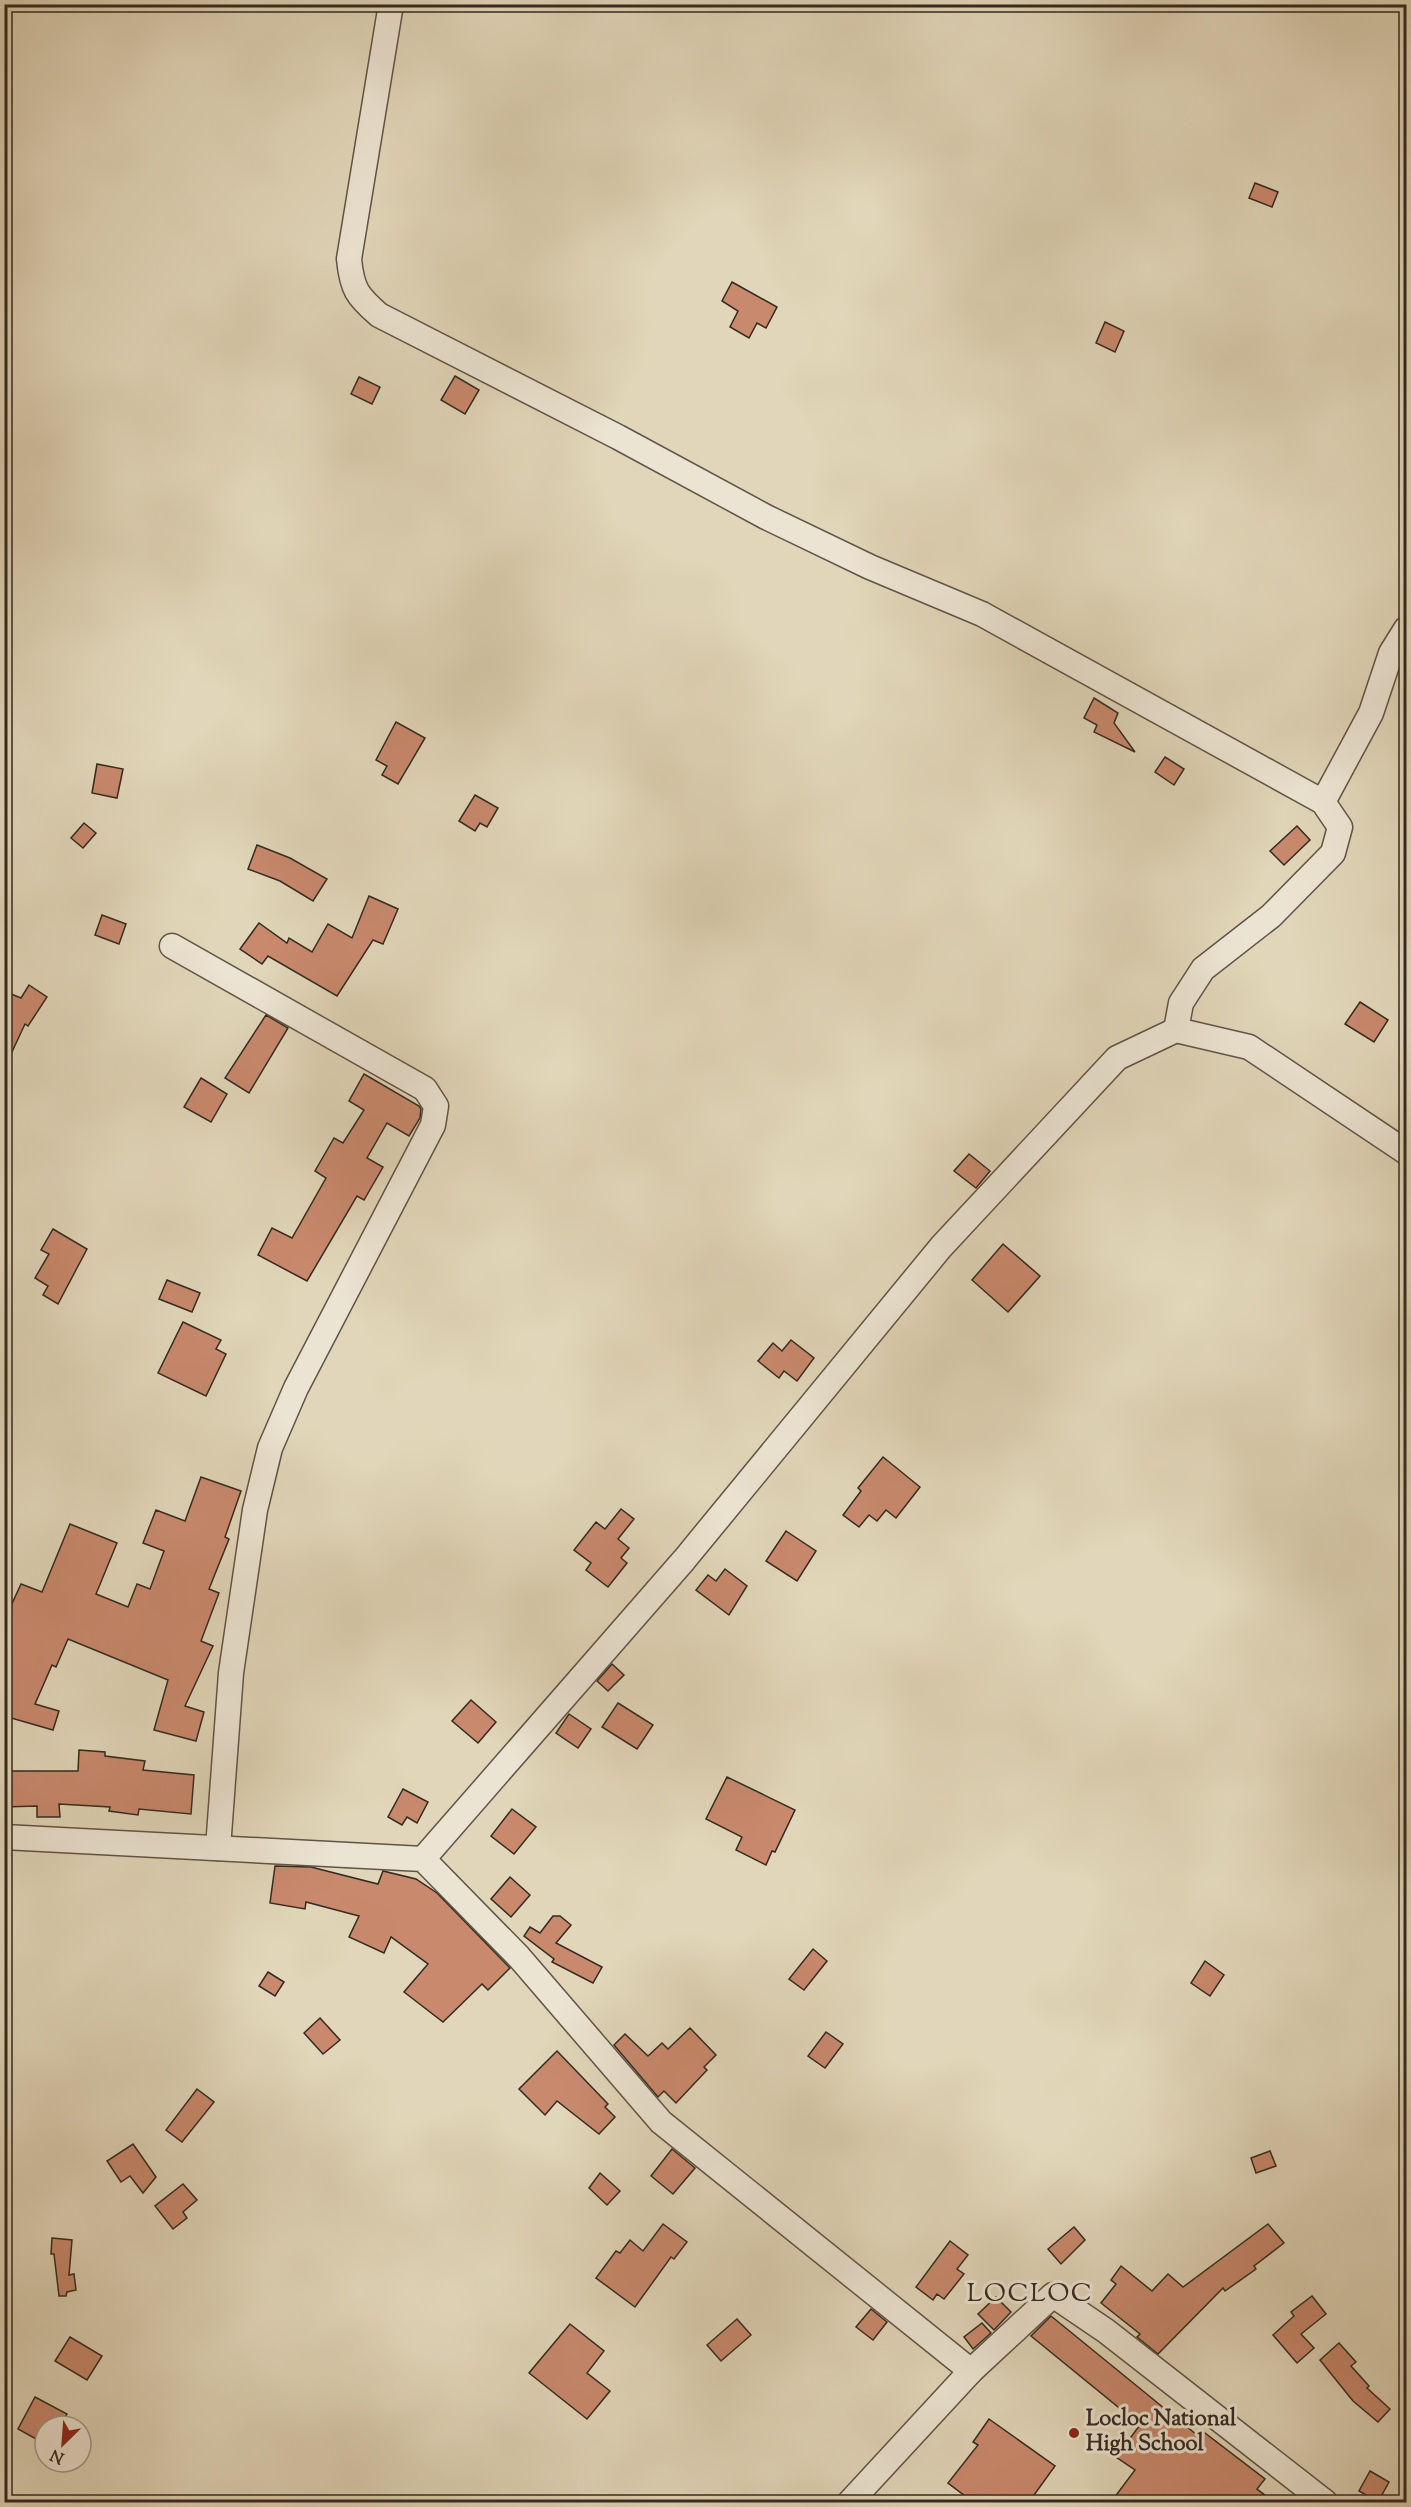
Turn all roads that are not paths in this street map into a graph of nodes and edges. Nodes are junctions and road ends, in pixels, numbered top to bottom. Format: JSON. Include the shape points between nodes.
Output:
{"nodes":[{"id":1,"x":391,"y":4,"type":"edge"},
{"id":2,"x":1407,"y":629,"type":"edge"},
{"id":3,"x":1323,"y":802,"type":"junction"},
{"id":4,"x":172,"y":946,"type":"dead end"},
{"id":5,"x":1176,"y":1030,"type":"junction"},
{"id":6,"x":1407,"y":1152,"type":"edge"},
{"id":7,"x":4,"y":1838,"type":"edge"},
{"id":8,"x":218,"y":1848,"type":"junction"},
{"id":9,"x":423,"y":1859,"type":"junction"},
{"id":10,"x":971,"y":2371,"type":"junction"},
{"id":11,"x":850,"y":2502,"type":"edge"},
{"id":12,"x":1325,"y":2502,"type":"edge"}],
"edges":[{"from":1,"to":3,"type":"street","via":[[349,259],[351,281],[359,298],[379,315],[766,517],[870,567],[982,614]]},
{"from":2,"to":3,"type":"street","via":[[1391,653],[1371,713]]},
{"from":3,"to":5,"type":"street","via":[[1340,826],[1333,853],[1271,916],[1203,969],[1181,1003]]},
{"from":4,"to":8,"type":"street","via":[[425,1089],[436,1106],[433,1125],[296,1388],[270,1448],[255,1510],[231,1672]]},
{"from":5,"to":6,"type":"street","via":[[1249,1047]]},
{"from":5,"to":9,"type":"street","via":[[1116,1058],[941,1247],[684,1560]]},
{"from":7,"to":8,"type":"street"},
{"from":8,"to":9,"type":"street"},
{"from":9,"to":10,"type":"street","via":[[519,1957],[661,2122]]},
{"from":10,"to":11,"type":"street"},
{"from":10,"to":12,"type":"street","via":[[1053,2295],[1106,2331]]}]}
